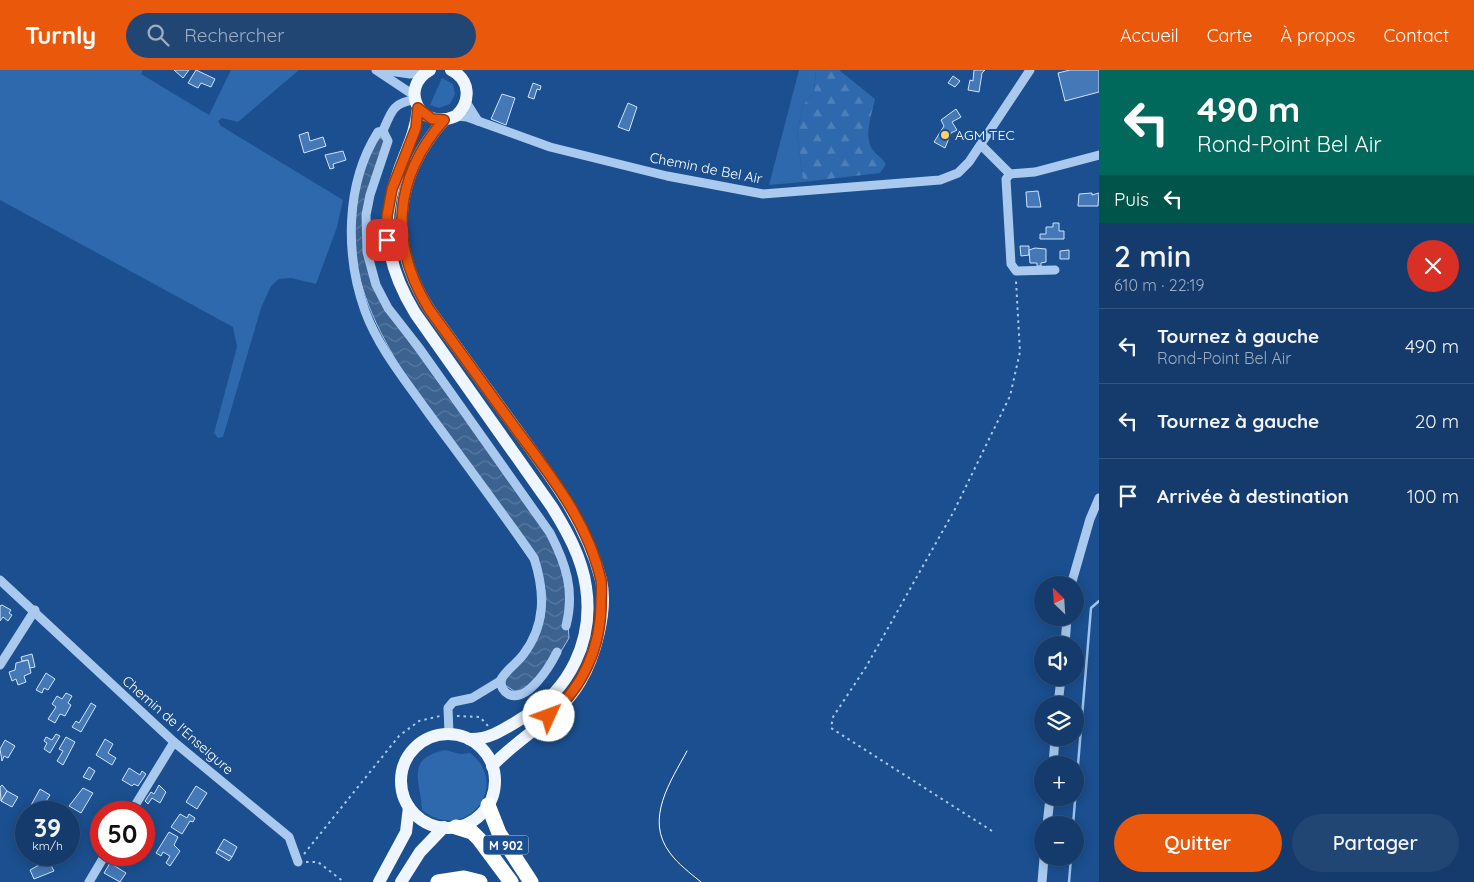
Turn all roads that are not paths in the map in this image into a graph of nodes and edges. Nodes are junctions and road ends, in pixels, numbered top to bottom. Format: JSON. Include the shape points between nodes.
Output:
{"nodes":[{"id":1,"x":376,"y":70,"type":"edge"},
{"id":2,"x":382,"y":70,"type":"edge"},
{"id":3,"x":1030,"y":70,"type":"edge"},
{"id":4,"x":428,"y":71,"type":"edge"},
{"id":5,"x":456,"y":71,"type":"edge"},
{"id":6,"x":416,"y":101,"type":"junction"},
{"id":7,"x":466,"y":102,"type":"junction"},
{"id":8,"x":450,"y":118,"type":"junction"},
{"id":9,"x":478,"y":121,"type":"junction"},
{"id":10,"x":383,"y":131,"type":"junction"},
{"id":11,"x":981,"y":145,"type":"junction"},
{"id":12,"x":1099,"y":155,"type":"edge"},
{"id":13,"x":1010,"y":174,"type":"junction"},
{"id":14,"x":1055,"y":270,"type":"dead end"},
{"id":15,"x":1099,"y":498,"type":"edge"},
{"id":16,"x":1074,"y":576,"type":"edge"},
{"id":17,"x":0,"y":580,"type":"edge"},
{"id":18,"x":35,"y":610,"type":"junction"},
{"id":19,"x":566,"y":626,"type":"dead end"},
{"id":20,"x":557,"y":652,"type":"dead end"},
{"id":21,"x":0,"y":665,"type":"edge"},
{"id":22,"x":500,"y":681,"type":"junction"},
{"id":23,"x":449,"y":734,"type":"junction"},
{"id":24,"x":469,"y":739,"type":"junction"},
{"id":25,"x":174,"y":742,"type":"junction"},
{"id":26,"x":492,"y":766,"type":"junction"},
{"id":27,"x":138,"y":801,"type":"edge"},
{"id":28,"x":488,"y":805,"type":"junction"},
{"id":29,"x":409,"y":807,"type":"junction"},
{"id":30,"x":450,"y":827,"type":"junction"},
{"id":31,"x":298,"y":862,"type":"road end"},
{"id":32,"x":98,"y":866,"type":"edge"},
{"id":33,"x":1043,"y":866,"type":"edge"},
{"id":34,"x":89,"y":882,"type":"edge"},
{"id":35,"x":379,"y":882,"type":"edge"},
{"id":36,"x":401,"y":882,"type":"edge"},
{"id":37,"x":438,"y":882,"type":"edge"},
{"id":38,"x":480,"y":882,"type":"edge"},
{"id":39,"x":511,"y":882,"type":"edge"},
{"id":40,"x":531,"y":882,"type":"edge"},
{"id":41,"x":1042,"y":882,"type":"edge"}],
"edges":[{"from":1,"to":6,"type":"street"},
{"from":2,"to":4,"type":"street","via":[[410,74]]},
{"from":3,"to":11,"type":"street","name":"Chemin de Bel Air"},
{"from":4,"to":6,"type":"main road","via":[[417,83]]},
{"from":5,"to":7,"type":"main road","via":[[467,90]]},
{"from":6,"to":8,"type":"main road","via":[[432,119]]},
{"from":6,"to":10,"type":"street","via":[[403,101],[392,109]]},
{"from":6,"to":24,"type":"main road","via":[[416,128],[392,189],[387,216],[387,240],[394,270],[415,312],[572,540],[586,587],[587,624],[578,657],[558,691],[532,712],[494,735],[482,740]]},
{"from":7,"to":8,"type":"main road"},
{"from":7,"to":9,"type":"street"},
{"from":8,"to":9,"type":"street","name":"Chemin de Bel Air"},
{"from":8,"to":26,"type":"main road","via":[[429,138],[404,195],[401,238],[406,264],[429,309],[566,496],[584,533],[601,582],[601,622],[579,684],[563,704]]},
{"from":9,"to":11,"type":"street","name":"Chemin de Bel Air","via":[[550,147],[667,176],[763,194],[940,180],[958,173]]},
{"from":10,"to":19,"type":"street","via":[[388,141],[366,216],[367,252],[376,285],[388,308],[550,533],[568,575],[571,596]]},
{"from":10,"to":22,"type":"street","via":[[378,132],[365,161],[351,220],[352,256],[366,312],[395,366],[534,558],[541,580],[542,614],[536,632],[528,648]]},
{"from":11,"to":13,"type":"street"},
{"from":12,"to":13,"type":"street","via":[[1035,172]]},
{"from":13,"to":14,"type":"street","via":[[1006,179],[1010,259],[1016,271]]},
{"from":15,"to":16,"type":"street"},
{"from":17,"to":18,"type":"street","name":"Chemin de l'Enseigure"},
{"from":18,"to":21,"type":"street"},
{"from":18,"to":25,"type":"street","name":"Chemin de l'Enseigure"},
{"from":20,"to":22,"type":"street","via":[[541,677],[520,696],[504,691]]},
{"from":22,"to":23,"type":"street","via":[[472,698],[453,702],[448,708]]},
{"from":23,"to":24,"type":"main road"},
{"from":23,"to":29,"type":"main road","via":[[422,742],[407,759],[401,779]]},
{"from":24,"to":26,"type":"main road","via":[[487,755]]},
{"from":25,"to":27,"type":"street"},
{"from":25,"to":31,"type":"street","name":"Chemin de l'Enseigure","via":[[289,837]]},
{"from":26,"to":28,"type":"main road","via":[[494,786]]},
{"from":28,"to":30,"type":"main road","via":[[469,823]]},
{"from":28,"to":40,"type":"highway","number":"M 902","via":[[498,833]]},
{"from":29,"to":30,"type":"main road","via":[[430,824]]},
{"from":29,"to":35,"type":"main road","via":[[406,832]]},
{"from":30,"to":36,"type":"main road","via":[[420,852]]},
{"from":30,"to":39,"type":"highway","number":"M 902","via":[[472,832]]},
{"from":32,"to":34,"type":"street"},
{"from":33,"to":41,"type":"street"},
{"from":37,"to":38,"type":"highway","via":[[464,878]]}]}
